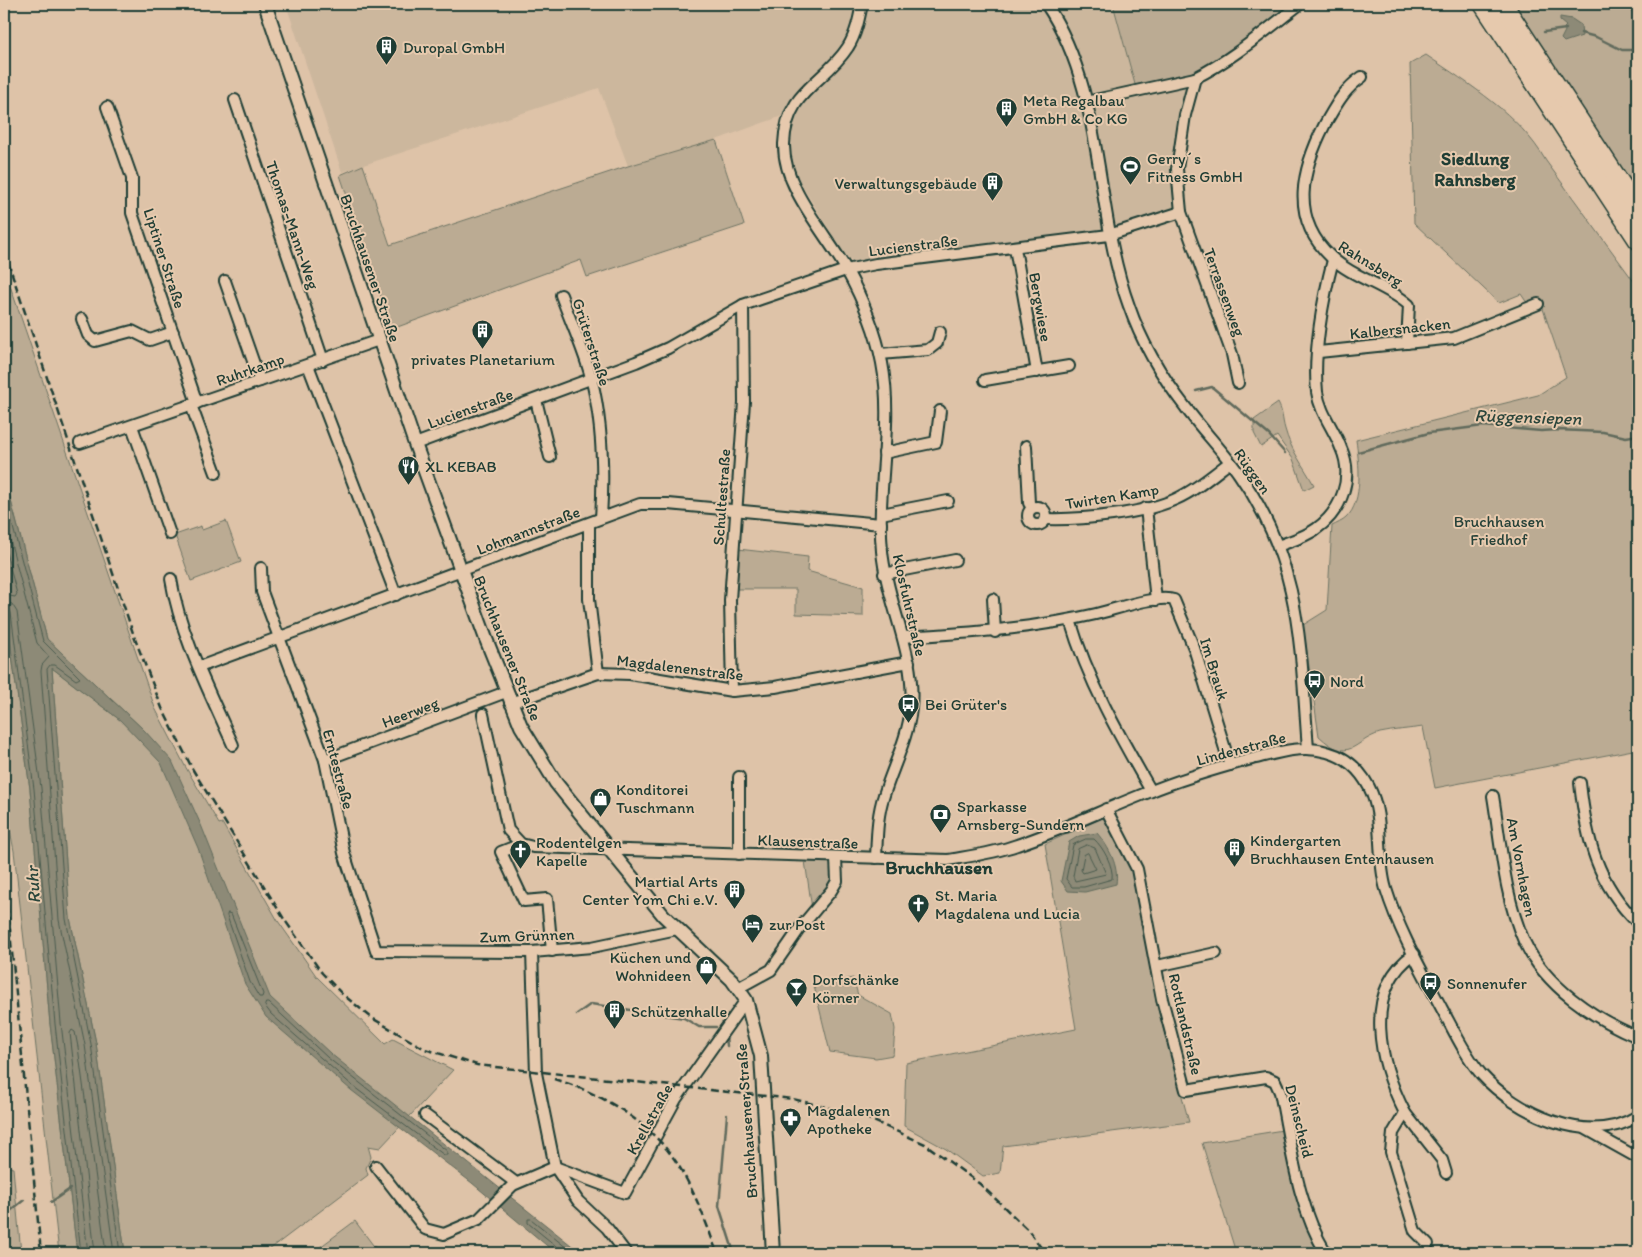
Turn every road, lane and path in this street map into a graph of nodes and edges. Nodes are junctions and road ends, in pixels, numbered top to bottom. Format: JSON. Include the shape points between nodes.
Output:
{"nodes":[{"id":1,"x":265,"y":4,"type":"edge"},
{"id":2,"x":862,"y":4,"type":"edge"},
{"id":3,"x":1046,"y":4,"type":"edge"},
{"id":4,"x":1300,"y":4,"type":"edge"},
{"id":5,"x":1483,"y":4,"type":"edge"},
{"id":6,"x":1503,"y":4,"type":"edge"},
{"id":7,"x":1362,"y":77,"type":"dead end"},
{"id":8,"x":1195,"y":78,"type":"junction"},
{"id":9,"x":235,"y":100,"type":"dead end"},
{"id":10,"x":1086,"y":102,"type":"junction"},
{"id":11,"x":107,"y":107,"type":"dead end"},
{"id":12,"x":1638,"y":210,"type":"edge"},
{"id":13,"x":1181,"y":212,"type":"junction"},
{"id":14,"x":1109,"y":235,"type":"junction"},
{"id":15,"x":1638,"y":240,"type":"edge"},
{"id":16,"x":1015,"y":248,"type":"junction"},
{"id":17,"x":1334,"y":260,"type":"junction"},
{"id":18,"x":846,"y":270,"type":"junction"},
{"id":19,"x":225,"y":281,"type":"dead end"},
{"id":20,"x":561,"y":295,"type":"dead end"},
{"id":21,"x":1538,"y":304,"type":"dead end"},
{"id":22,"x":743,"y":305,"type":"junction"},
{"id":23,"x":82,"y":319,"type":"dead end"},
{"id":24,"x":173,"y":332,"type":"junction"},
{"id":25,"x":940,"y":332,"type":"dead end"},
{"id":26,"x":379,"y":340,"type":"junction"},
{"id":27,"x":1407,"y":343,"type":"junction"},
{"id":28,"x":1319,"y":352,"type":"junction"},
{"id":29,"x":880,"y":354,"type":"junction"},
{"id":30,"x":323,"y":360,"type":"junction"},
{"id":31,"x":308,"y":365,"type":"junction"},
{"id":32,"x":1069,"y":366,"type":"dead end"},
{"id":33,"x":1037,"y":372,"type":"junction"},
{"id":34,"x":591,"y":380,"type":"junction"},
{"id":35,"x":985,"y":380,"type":"dead end"},
{"id":36,"x":260,"y":381,"type":"junction"},
{"id":37,"x":1238,"y":383,"type":"dead end"},
{"id":38,"x":536,"y":400,"type":"junction"},
{"id":39,"x":194,"y":404,"type":"junction"},
{"id":40,"x":940,"y":411,"type":"dead end"},
{"id":41,"x":132,"y":426,"type":"junction"},
{"id":42,"x":80,"y":443,"type":"dead end"},
{"id":43,"x":414,"y":444,"type":"junction"},
{"id":44,"x":1026,"y":446,"type":"dead end"},
{"id":45,"x":884,"y":453,"type":"junction"},
{"id":46,"x":550,"y":457,"type":"dead end"},
{"id":47,"x":1230,"y":462,"type":"junction"},
{"id":48,"x":216,"y":473,"type":"dead end"},
{"id":49,"x":948,"y":501,"type":"dead end"},
{"id":50,"x":1032,"y":508,"type":"junction"},
{"id":51,"x":1146,"y":508,"type":"junction"},
{"id":52,"x":735,"y":511,"type":"junction"},
{"id":53,"x":602,"y":518,"type":"junction"},
{"id":54,"x":881,"y":519,"type":"junction"},
{"id":55,"x":1046,"y":519,"type":"junction"},
{"id":56,"x":589,"y":524,"type":"junction"},
{"id":57,"x":170,"y":534,"type":"dead end"},
{"id":58,"x":1278,"y":546,"type":"junction"},
{"id":59,"x":955,"y":560,"type":"dead end"},
{"id":60,"x":261,"y":568,"type":"dead end"},
{"id":61,"x":460,"y":572,"type":"junction"},
{"id":62,"x":884,"y":574,"type":"junction"},
{"id":63,"x":170,"y":579,"type":"dead end"},
{"id":64,"x":396,"y":595,"type":"junction"},
{"id":65,"x":993,"y":599,"type":"dead end"},
{"id":66,"x":1156,"y":600,"type":"junction"},
{"id":67,"x":1070,"y":620,"type":"junction"},
{"id":68,"x":995,"y":632,"type":"junction"},
{"id":69,"x":903,"y":637,"type":"junction"},
{"id":70,"x":279,"y":638,"type":"junction"},
{"id":71,"x":909,"y":662,"type":"junction"},
{"id":72,"x":199,"y":667,"type":"junction"},
{"id":73,"x":598,"y":673,"type":"junction"},
{"id":74,"x":732,"y":691,"type":"junction"},
{"id":75,"x":508,"y":697,"type":"junction"},
{"id":76,"x":484,"y":714,"type":"dead end"},
{"id":77,"x":232,"y":744,"type":"dead end"},
{"id":78,"x":1308,"y":749,"type":"junction"},
{"id":79,"x":325,"y":760,"type":"junction"},
{"id":80,"x":1230,"y":765,"type":"junction"},
{"id":81,"x":738,"y":777,"type":"dead end"},
{"id":82,"x":1580,"y":783,"type":"dead end"},
{"id":83,"x":1151,"y":791,"type":"junction"},
{"id":84,"x":1493,"y":796,"type":"dead end"},
{"id":85,"x":1106,"y":809,"type":"junction"},
{"id":86,"x":521,"y":844,"type":"junction"},
{"id":87,"x":608,"y":849,"type":"junction"},
{"id":88,"x":739,"y":854,"type":"junction"},
{"id":89,"x":836,"y":858,"type":"junction"},
{"id":90,"x":876,"y":858,"type":"junction"},
{"id":91,"x":1638,"y":923,"type":"edge"},
{"id":92,"x":677,"y":929,"type":"junction"},
{"id":93,"x":376,"y":951,"type":"joint"},
{"id":94,"x":552,"y":951,"type":"junction"},
{"id":95,"x":532,"y":952,"type":"junction"},
{"id":96,"x":1216,"y":953,"type":"dead end"},
{"id":97,"x":1414,"y":954,"type":"junction"},
{"id":98,"x":1157,"y":966,"type":"junction"},
{"id":99,"x":738,"y":988,"type":"junction"},
{"id":100,"x":746,"y":1000,"type":"junction"},
{"id":101,"x":1638,"y":1037,"type":"edge"},
{"id":102,"x":1186,"y":1090,"type":"joint"},
{"id":103,"x":1405,"y":1113,"type":"junction"},
{"id":104,"x":425,"y":1114,"type":"dead end"},
{"id":105,"x":1638,"y":1116,"type":"edge"},
{"id":106,"x":1585,"y":1129,"type":"junction"},
{"id":107,"x":1638,"y":1158,"type":"edge"},
{"id":108,"x":376,"y":1166,"type":"dead end"},
{"id":109,"x":555,"y":1167,"type":"junction"},
{"id":110,"x":1446,"y":1173,"type":"dead end"},
{"id":111,"x":514,"y":1184,"type":"junction"},
{"id":112,"x":1428,"y":1244,"type":"dead end"},
{"id":113,"x":626,"y":1253,"type":"edge"},
{"id":114,"x":773,"y":1253,"type":"edge"},
{"id":115,"x":1326,"y":1253,"type":"edge"}],
"edges":[{"from":1,"to":26,"type":"street","name":"Bruchhausener Straße"},
{"from":2,"to":18,"type":"street","name":"Klosfuhrstraße","via":[[856,30],[848,46],[795,104],[784,143],[786,163],[794,186]]},
{"from":3,"to":10,"type":"street","name":"Rüggen","via":[[1073,59]]},
{"from":4,"to":8,"type":"street"},
{"from":5,"to":15,"type":"highway"},
{"from":6,"to":12,"type":"highway"},
{"from":7,"to":17,"type":"street","name":"Rahnsberg","via":[[1349,86],[1336,105],[1316,142],[1305,172],[1306,214],[1316,239]]},
{"from":8,"to":10,"type":"street"},
{"from":8,"to":13,"type":"street","via":[[1185,115],[1177,169]]},
{"from":9,"to":30,"type":"street","name":"Thomas-Mann-Weg"},
{"from":10,"to":14,"type":"street","name":"Rüggen"},
{"from":11,"to":24,"type":"street","name":"Liptiner Straße","via":[[132,178],[132,213]]},
{"from":13,"to":14,"type":"street","name":"Lucienstraße"},
{"from":13,"to":37,"type":"street","name":"Terrassenweg","via":[[1232,354]]},
{"from":14,"to":16,"type":"street","name":"Lucienstraße"},
{"from":14,"to":47,"type":"street","name":"Rüggen","via":[[1128,304],[1149,352],[1186,409]]},
{"from":16,"to":18,"type":"street","name":"Lucienstraße"},
{"from":16,"to":33,"type":"street","name":"Bergwiese"},
{"from":17,"to":27,"type":"street","name":"Rahnsberg","via":[[1409,305]]},
{"from":17,"to":28,"type":"street","via":[[1323,299]]},
{"from":18,"to":22,"type":"street","name":"Lucienstraße"},
{"from":18,"to":29,"type":"street","name":"Klosfuhrstraße","via":[[861,299]]},
{"from":19,"to":36,"type":"street"},
{"from":20,"to":34,"type":"street","name":"Grüterstraße"},
{"from":21,"to":27,"type":"street","name":"Kalbersnacken","via":[[1459,337]]},
{"from":22,"to":34,"type":"street","name":"Lucienstraße","via":[[668,348]]},
{"from":22,"to":52,"type":"street","name":"Schultestraße","via":[[744,402]]},
{"from":23,"to":24,"type":"street","name":"Liptiner Straße","via":[[88,335],[95,341],[130,331],[150,340]]},
{"from":24,"to":39,"type":"street","name":"Liptiner Straße"},
{"from":25,"to":29,"type":"street","via":[[936,343],[928,350]]},
{"from":26,"to":30,"type":"street","name":"Ruhrkamp"},
{"from":26,"to":43,"type":"street","name":"Bruchhausener Straße"},
{"from":27,"to":28,"type":"street","name":"Kalbersnacken"},
{"from":28,"to":58,"type":"street","via":[[1319,400],[1344,455],[1345,484],[1336,507],[1324,523],[1310,533]]},
{"from":29,"to":45,"type":"street","name":"Klosfuhrstraße","via":[[885,394]]},
{"from":30,"to":31,"type":"street","name":"Ruhrkamp"},
{"from":31,"to":36,"type":"street","name":"Ruhrkamp"},
{"from":31,"to":64,"type":"street"},
{"from":32,"to":33,"type":"street"},
{"from":33,"to":35,"type":"street"},
{"from":34,"to":38,"type":"street","name":"Lucienstraße"},
{"from":34,"to":53,"type":"street","name":"Grüterstraße","via":[[602,442]]},
{"from":36,"to":39,"type":"street","name":"Ruhrkamp"},
{"from":38,"to":43,"type":"street","name":"Lucienstraße"},
{"from":38,"to":46,"type":"street","name":"Lucienstraße"},
{"from":39,"to":41,"type":"street","name":"Ruhrkamp"},
{"from":39,"to":48,"type":"street","name":"Liptiner Straße"},
{"from":40,"to":45,"type":"street","via":[[936,442]]},
{"from":41,"to":42,"type":"street","name":"Ruhrkamp"},
{"from":41,"to":57,"type":"street"},
{"from":43,"to":61,"type":"street","name":"Bruchhausener Straße"},
{"from":44,"to":50,"type":"street","via":[[1028,493]]},
{"from":45,"to":54,"type":"street","name":"Klosfuhrstraße"},
{"from":47,"to":51,"type":"street","name":"Twirten Kamp","via":[[1188,493]]},
{"from":47,"to":58,"type":"street","name":"Rüggen","via":[[1262,511]]},
{"from":49,"to":54,"type":"street","name":"Lohmannstraße"},
{"from":50,"to":55,"type":"street","via":[[1042,507]]},
{"from":50,"to":55,"type":"street","via":[[1028,517],[1031,523],[1040,525]]},
{"from":51,"to":55,"type":"street","name":"Twirten Kamp"},
{"from":51,"to":66,"type":"street"},
{"from":52,"to":53,"type":"street","name":"Lohmannstraße","via":[[654,502]]},
{"from":52,"to":54,"type":"street","name":"Lohmannstraße"},
{"from":52,"to":74,"type":"street","name":"Schultestraße","via":[[729,648]]},
{"from":53,"to":56,"type":"street","name":"Lohmannstraße"},
{"from":54,"to":62,"type":"street","name":"Klosfuhrstraße"},
{"from":56,"to":61,"type":"street","name":"Lohmannstraße"},
{"from":56,"to":73,"type":"street","via":[[589,599]]},
{"from":58,"to":78,"type":"street","name":"Rüggen","via":[[1296,606]]},
{"from":59,"to":62,"type":"street"},
{"from":60,"to":70,"type":"street","name":"Erntestraße","via":[[262,592]]},
{"from":61,"to":64,"type":"street","name":"Lohmannstraße"},
{"from":61,"to":75,"type":"street","name":"Bruchhausener Straße"},
{"from":62,"to":69,"type":"street","name":"Klosfuhrstraße"},
{"from":63,"to":72,"type":"street"},
{"from":64,"to":70,"type":"street","name":"Lohmannstraße"},
{"from":65,"to":68,"type":"street"},
{"from":66,"to":67,"type":"street","name":"Im Brauk"},
{"from":66,"to":80,"type":"street","name":"Im Brauk","via":[[1170,599],[1178,604]]},
{"from":67,"to":68,"type":"street","name":"Im Brauk"},
{"from":67,"to":83,"type":"street","via":[[1093,686]]},
{"from":68,"to":69,"type":"street","name":"Im Brauk"},
{"from":69,"to":71,"type":"street","name":"Klosfuhrstraße"},
{"from":70,"to":72,"type":"street","name":"Lohmannstraße"},
{"from":70,"to":79,"type":"street","name":"Erntestraße"},
{"from":71,"to":74,"type":"street","name":"Magdalenenstraße","via":[[775,687]]},
{"from":71,"to":90,"type":"street","name":"Klosfuhrstraße","via":[[912,685],[909,723],[883,796],[878,817]]},
{"from":72,"to":77,"type":"street"},
{"from":73,"to":74,"type":"street","name":"Magdalenenstraße","via":[[630,674]]},
{"from":73,"to":75,"type":"street","name":"Magdalenenstraße"},
{"from":75,"to":79,"type":"street","name":"Heerweg"},
{"from":75,"to":87,"type":"street","name":"Bruchhausener Straße","via":[[538,756]]},
{"from":76,"to":86,"type":"street","via":[[508,830]]},
{"from":78,"to":80,"type":"street","name":"Lindenstraße","via":[[1280,752]]},
{"from":78,"to":97,"type":"street","name":"Lindenstraße","via":[[1343,758],[1369,788],[1378,818],[1385,886]]},
{"from":79,"to":93,"type":"street","name":"Erntestraße","via":[[344,853]]},
{"from":80,"to":83,"type":"street","name":"Lindenstraße"},
{"from":81,"to":88,"type":"street","name":"Klausenstraße"},
{"from":82,"to":91,"type":"street","via":[[1585,823],[1595,861],[1614,896]]},
{"from":83,"to":85,"type":"street","name":"Lindenstraße"},
{"from":84,"to":101,"type":"street","name":"Am Vornhagen","via":[[1513,908],[1532,954],[1578,1003]]},
{"from":85,"to":90,"type":"street","name":"Lindenstraße","via":[[990,853],[948,860]]},
{"from":85,"to":98,"type":"street","name":"Rottlandstraße","via":[[1137,869]]},
{"from":86,"to":87,"type":"street","name":"Klausenstraße"},
{"from":86,"to":94,"type":"street","via":[[501,852],[524,901],[547,899]]},
{"from":87,"to":88,"type":"street","name":"Klausenstraße"},
{"from":87,"to":92,"type":"street","name":"Bruchhausener Straße"},
{"from":88,"to":89,"type":"street","name":"Klausenstraße"},
{"from":89,"to":90,"type":"street","name":"Klausenstraße"},
{"from":89,"to":99,"type":"street","via":[[837,881],[831,891],[771,970]]},
{"from":92,"to":94,"type":"street","name":"Zum Grünnen","via":[[592,947]]},
{"from":92,"to":99,"type":"street","name":"Bruchhausener Straße"},
{"from":93,"to":95,"type":"street","name":"Zum Grünnen"},
{"from":94,"to":95,"type":"street","name":"Zum Grünnen"},
{"from":95,"to":109,"type":"street","via":[[536,1073]]},
{"from":96,"to":98,"type":"street","name":"Rottlandstraße"},
{"from":97,"to":103,"type":"street","via":[[1400,965],[1390,980],[1380,1011],[1383,1052]]},
{"from":97,"to":106,"type":"street","name":"Lindenstraße","via":[[1460,1043],[1491,1084],[1510,1098],[1550,1118]]},
{"from":98,"to":102,"type":"street","name":"Rottlandstraße","via":[[1168,1025]]},
{"from":99,"to":100,"type":"street","name":"Bruchhausener Straße"},
{"from":100,"to":109,"type":"street","name":"Krellstraße","via":[[676,1099],[625,1194]]},
{"from":100,"to":114,"type":"street","name":"Bruchhausener Straße","via":[[761,1056]]},
{"from":102,"to":115,"type":"street","name":"Deinscheid","via":[[1266,1077],[1275,1081],[1304,1203]]},
{"from":103,"to":110,"type":"street","via":[[1442,1160]]},
{"from":103,"to":112,"type":"street","via":[[1393,1133],[1391,1152],[1415,1231]]},
{"from":104,"to":111,"type":"street"},
{"from":105,"to":106,"type":"street","via":[[1610,1127]]},
{"from":106,"to":107,"type":"street"},
{"from":108,"to":111,"type":"street","via":[[425,1229],[438,1234],[479,1219]]},
{"from":109,"to":111,"type":"street"},
{"from":109,"to":113,"type":"street","via":[[578,1201],[607,1228]]}]}
